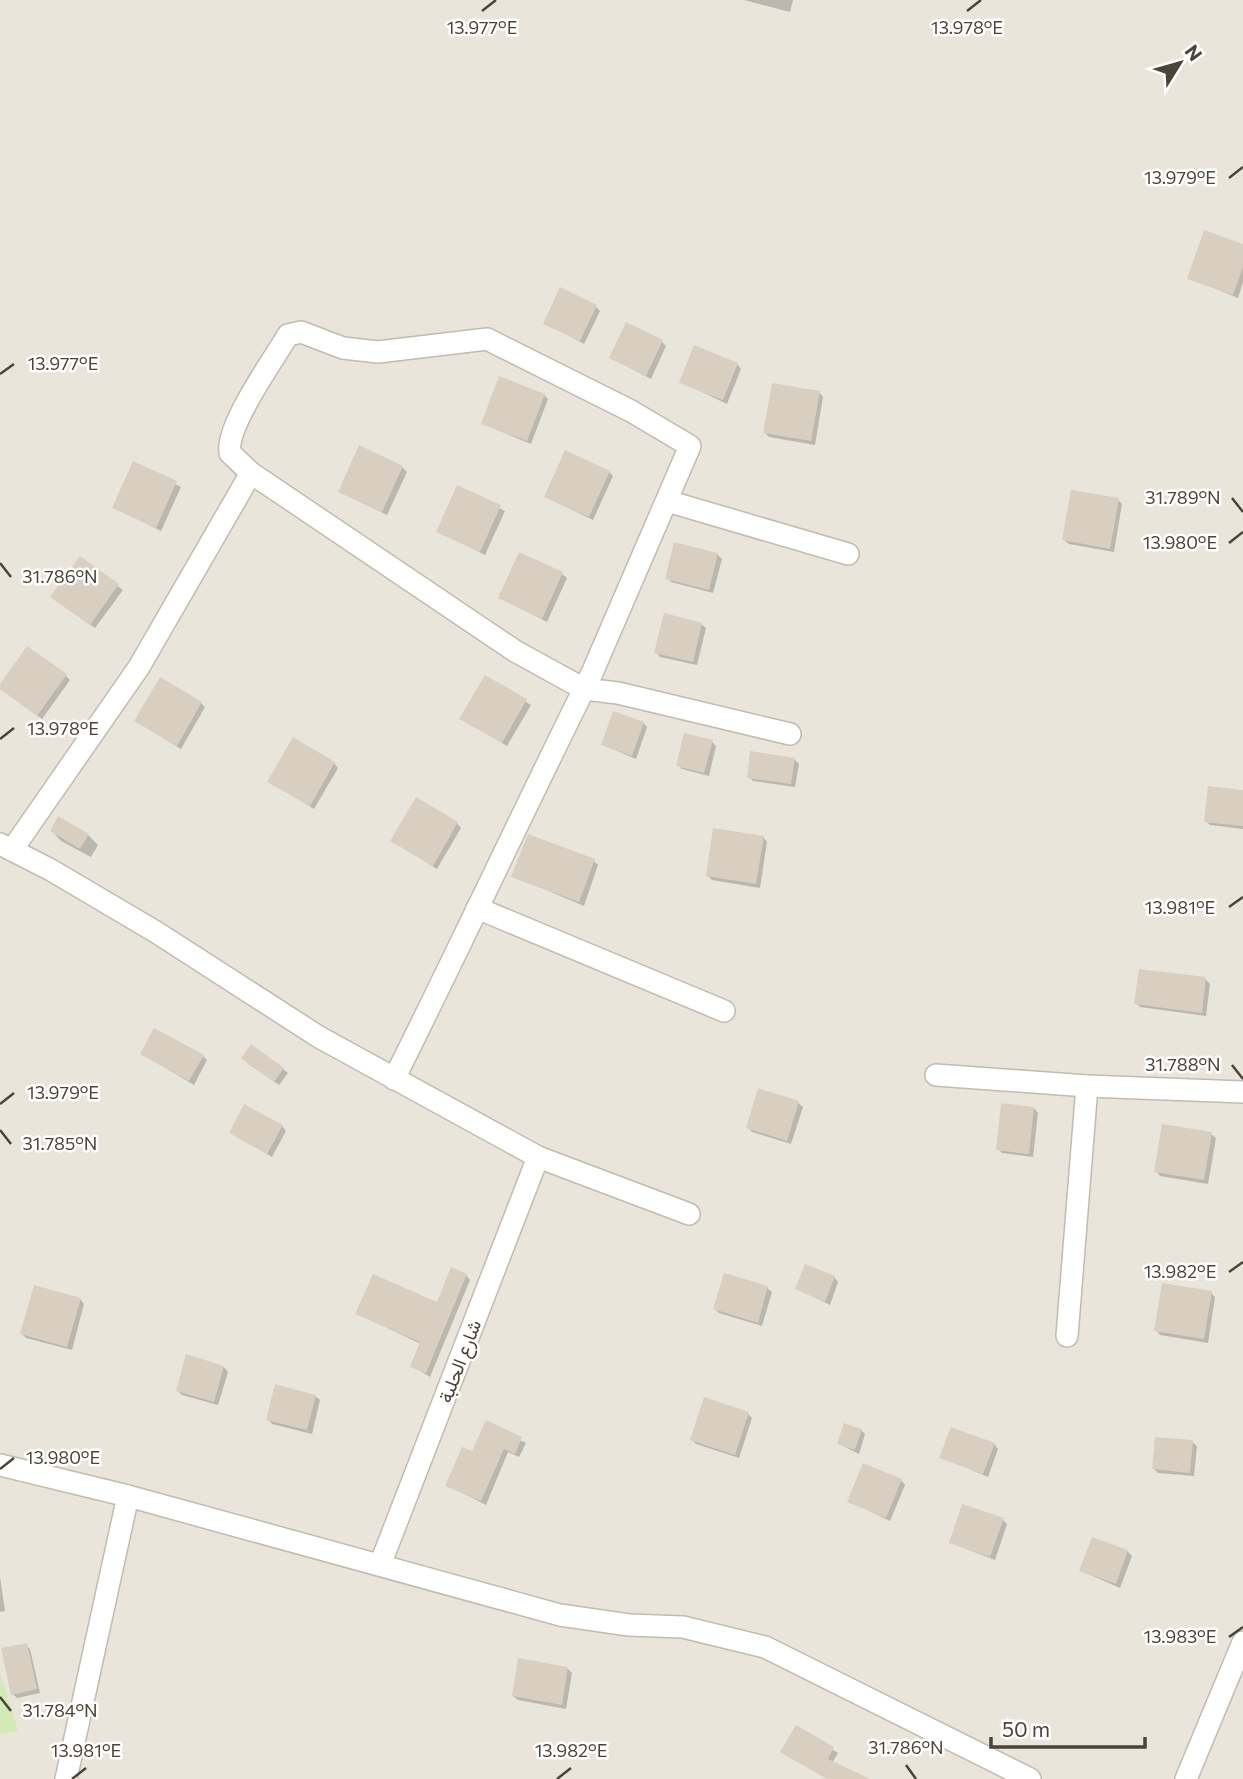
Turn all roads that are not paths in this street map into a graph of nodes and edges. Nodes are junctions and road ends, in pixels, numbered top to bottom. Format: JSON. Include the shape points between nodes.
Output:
{"nodes":[{"id":1,"x":251,"y":473,"type":"junction"},
{"id":2,"x":667,"y":501,"type":"junction"},
{"id":3,"x":848,"y":554,"type":"dead end"},
{"id":4,"x":584,"y":689,"type":"junction"},
{"id":5,"x":790,"y":734,"type":"dead end"},
{"id":6,"x":6,"y":847,"type":"edge"},
{"id":7,"x":477,"y":908,"type":"junction"},
{"id":8,"x":724,"y":1011,"type":"dead end"},
{"id":9,"x":936,"y":1075,"type":"dead end"},
{"id":10,"x":394,"y":1079,"type":"junction"},
{"id":11,"x":1087,"y":1086,"type":"junction"},
{"id":12,"x":1243,"y":1092,"type":"edge"},
{"id":13,"x":538,"y":1157,"type":"junction"},
{"id":14,"x":690,"y":1214,"type":"dead end"},
{"id":15,"x":1067,"y":1336,"type":"dead end"},
{"id":16,"x":0,"y":1465,"type":"edge"},
{"id":17,"x":128,"y":1496,"type":"junction"},
{"id":18,"x":380,"y":1565,"type":"junction"},
{"id":19,"x":1243,"y":1642,"type":"edge"},
{"id":20,"x":66,"y":1779,"type":"edge"},
{"id":21,"x":1030,"y":1779,"type":"edge"},
{"id":22,"x":1186,"y":1779,"type":"edge"}],
"edges":[{"from":1,"to":2,"type":"street","via":[[230,453],[229,443],[288,335],[301,332],[342,348],[378,352],[487,339],[686,441],[689,454]]},
{"from":1,"to":4,"type":"street","via":[[514,651]]},
{"from":1,"to":6,"type":"street","via":[[139,667]]},
{"from":2,"to":3,"type":"street"},
{"from":2,"to":4,"type":"street"},
{"from":4,"to":5,"type":"street"},
{"from":4,"to":7,"type":"street"},
{"from":6,"to":10,"type":"street","via":[[156,932],[319,1037]]},
{"from":7,"to":8,"type":"street"},
{"from":7,"to":10,"type":"street"},
{"from":9,"to":11,"type":"street"},
{"from":10,"to":13,"type":"street"},
{"from":11,"to":12,"type":"street"},
{"from":11,"to":15,"type":"street"},
{"from":13,"to":14,"type":"street"},
{"from":13,"to":18,"type":"street","name":"شارع الحلبة"},
{"from":16,"to":17,"type":"street"},
{"from":17,"to":18,"type":"street"},
{"from":17,"to":20,"type":"street"},
{"from":18,"to":21,"type":"street","via":[[560,1615],[629,1625],[683,1626],[765,1647]]},
{"from":19,"to":22,"type":"street"}]}
